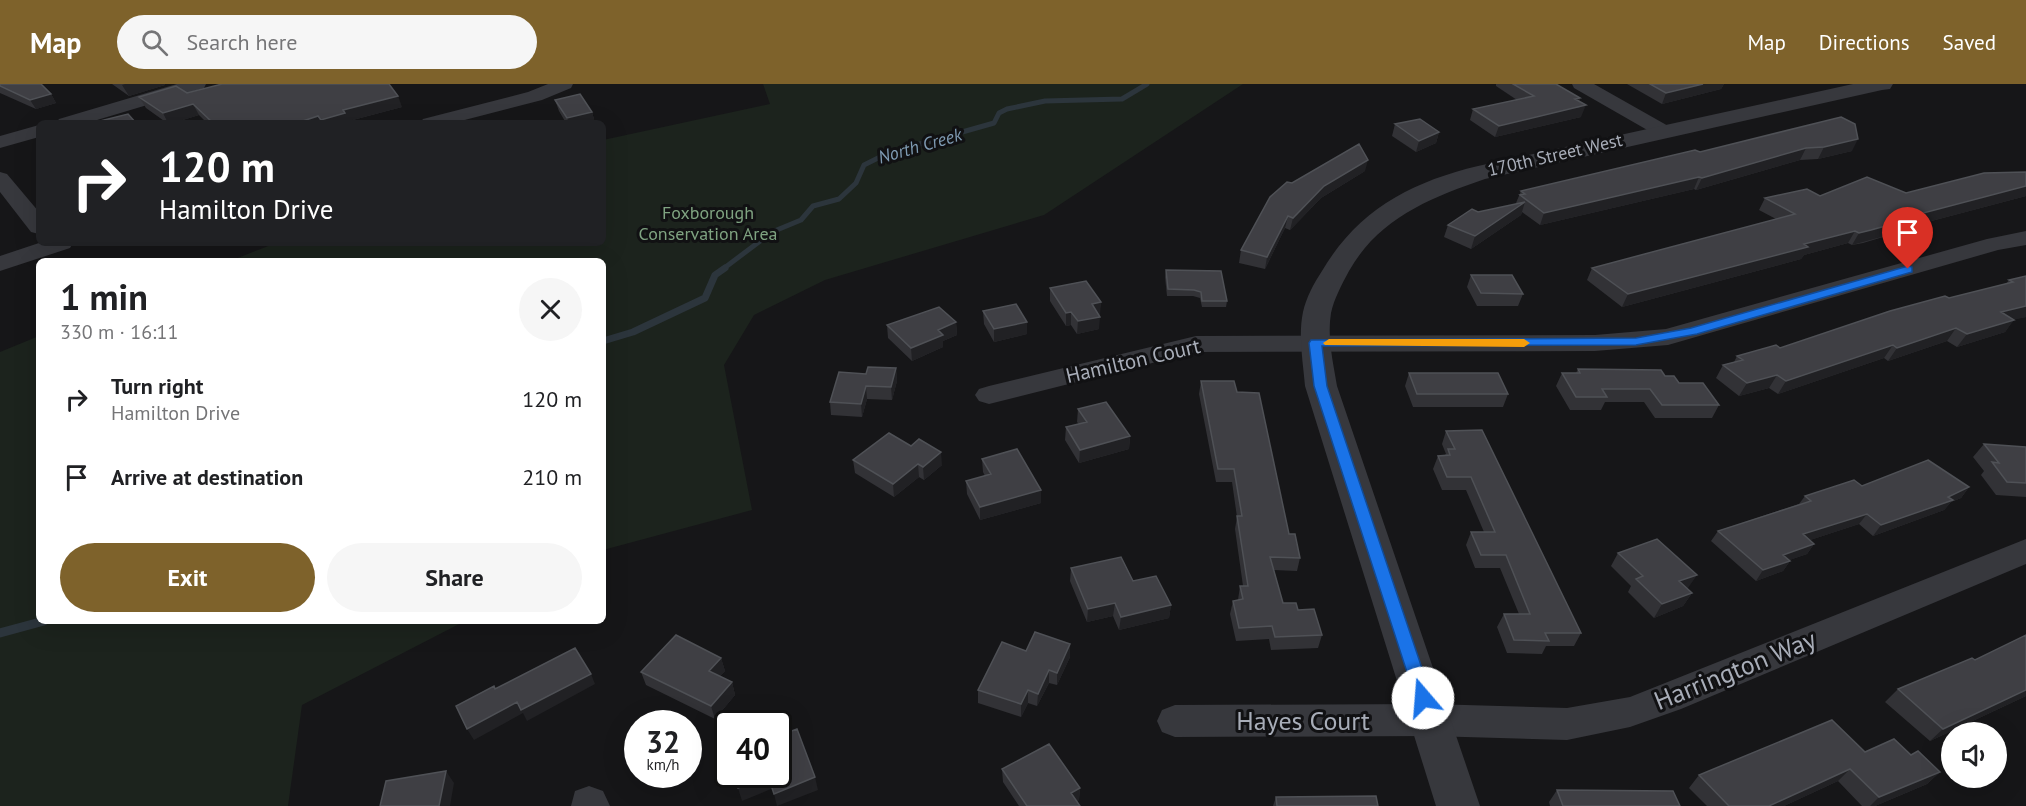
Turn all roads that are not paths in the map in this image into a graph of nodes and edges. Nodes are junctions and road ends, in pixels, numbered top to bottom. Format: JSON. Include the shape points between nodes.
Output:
{"nodes":[{"id":1,"x":197,"y":84,"type":"edge"},
{"id":2,"x":564,"y":84,"type":"edge"},
{"id":3,"x":1581,"y":84,"type":"edge"},
{"id":4,"x":1882,"y":84,"type":"edge"},
{"id":5,"x":76,"y":120,"type":"edge"},
{"id":6,"x":441,"y":120,"type":"edge"},
{"id":7,"x":1663,"y":131,"type":"junction"},
{"id":8,"x":36,"y":132,"type":"edge"},
{"id":9,"x":0,"y":142,"type":"edge"},
{"id":10,"x":0,"y":178,"type":"edge"},
{"id":11,"x":36,"y":223,"type":"edge"},
{"id":12,"x":2026,"y":238,"type":"edge"},
{"id":13,"x":50,"y":246,"type":"edge"},
{"id":14,"x":0,"y":264,"type":"edge"},
{"id":15,"x":1315,"y":343,"type":"junction"},
{"id":16,"x":989,"y":395,"type":"dead end"},
{"id":17,"x":2026,"y":551,"type":"edge"},
{"id":18,"x":1430,"y":720,"type":"junction"},
{"id":19,"x":1175,"y":721,"type":"dead end"},
{"id":20,"x":1458,"y":806,"type":"edge"}],
"edges":[{"from":1,"to":5,"type":"street"},
{"from":2,"to":6,"type":"street","via":[[535,96]]},
{"from":3,"to":7,"type":"street"},
{"from":4,"to":7,"type":"street","name":"170th Street West"},
{"from":7,"to":15,"type":"street","name":"170th Street West","via":[[1478,173],[1416,195],[1381,216],[1343,254],[1317,312]]},
{"from":8,"to":9,"type":"street"},
{"from":10,"to":11,"type":"street"},
{"from":12,"to":15,"type":"street","name":"Hamilton Court","via":[[1668,337],[1636,342]]},
{"from":13,"to":14,"type":"street"},
{"from":15,"to":16,"type":"street","name":"Hamilton Court","via":[[1196,344]]},
{"from":15,"to":18,"type":"street","name":"170th Street West","via":[[1321,386]]},
{"from":17,"to":18,"type":"street","name":"Harrington Way","via":[[1630,712],[1567,724]]},
{"from":18,"to":19,"type":"street","name":"Hayes Court"},
{"from":18,"to":20,"type":"street","name":"170th Street West"}]}
